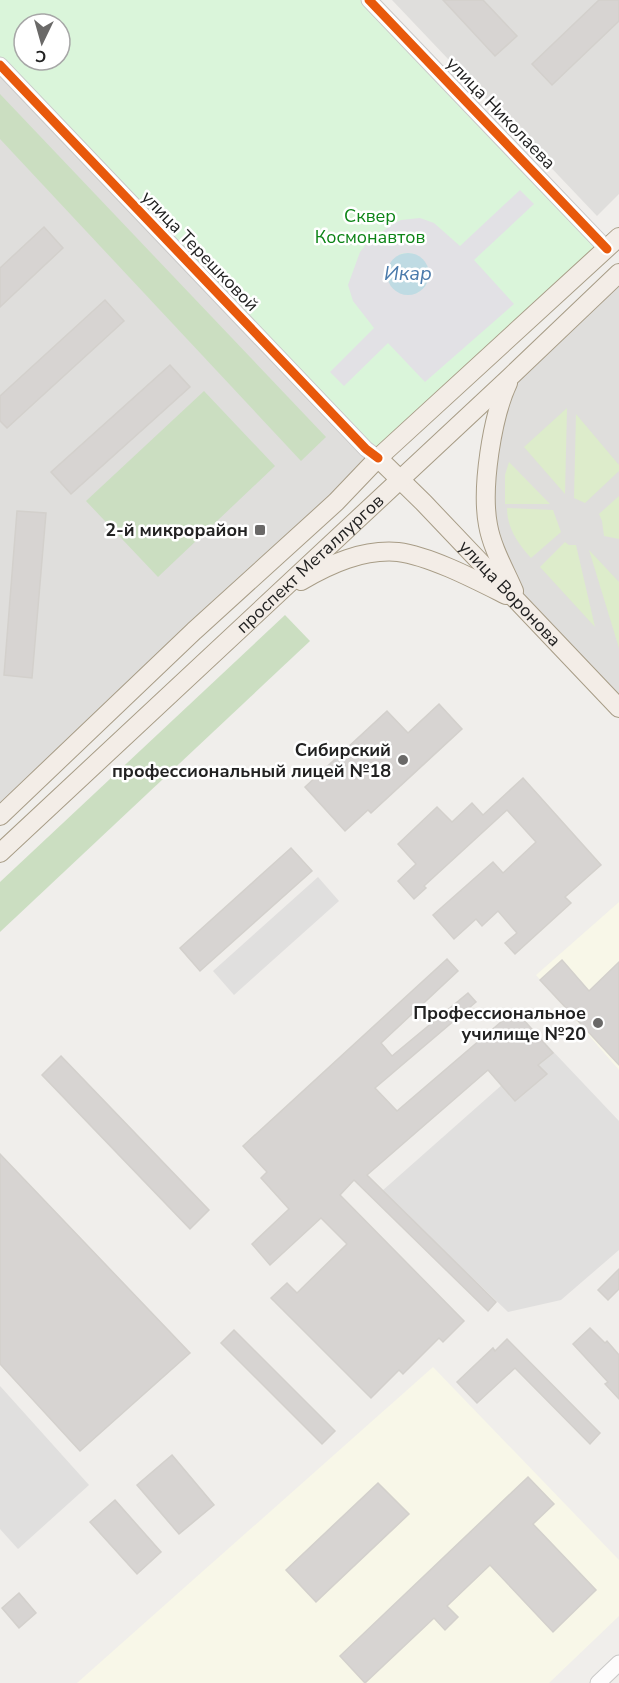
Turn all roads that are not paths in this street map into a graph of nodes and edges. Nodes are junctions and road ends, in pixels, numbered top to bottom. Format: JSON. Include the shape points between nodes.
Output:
{"nodes":[{"id":1,"x":369,"y":0,"type":"edge"},
{"id":2,"x":0,"y":65,"type":"edge"},
{"id":3,"x":615,"y":249,"type":"edge"},
{"id":4,"x":619,"y":273,"type":"edge"},
{"id":5,"x":510,"y":377,"type":"junction"},
{"id":6,"x":378,"y":458,"type":"junction"},
{"id":7,"x":400,"y":479,"type":"junction"},
{"id":8,"x":273,"y":599,"type":"junction"},
{"id":9,"x":518,"y":600,"type":"junction"},
{"id":10,"x":619,"y":708,"type":"edge"},
{"id":11,"x":0,"y":816,"type":"edge"},
{"id":12,"x":0,"y":853,"type":"edge"},
{"id":13,"x":619,"y":1663,"type":"edge"},
{"id":14,"x":598,"y":1683,"type":"edge"}],
"edges":[{"from":1,"to":3,"type":"street","name":"улица Николаева"},
{"from":2,"to":6,"type":"street","name":"улица Терешковой"},
{"from":3,"to":6,"type":"main road","name":"проспект Металлургов"},
{"from":4,"to":5,"type":"main road","name":"проспект Металлургов"},
{"from":5,"to":7,"type":"main road","name":"проспект Металлургов"},
{"from":5,"to":9,"type":"main road","via":[[500,400],[493,435],[487,524]]},
{"from":6,"to":7,"type":"main road","name":"улица Воронова"},
{"from":6,"to":11,"type":"main road","name":"проспект Металлургов","via":[[336,502]]},
{"from":7,"to":8,"type":"main road","name":"проспект Металлургов"},
{"from":7,"to":9,"type":"main road","name":"улица Воронова"},
{"from":8,"to":9,"type":"main road","via":[[343,560],[398,552],[464,574]]},
{"from":8,"to":12,"type":"main road","name":"проспект Металлургов"},
{"from":9,"to":10,"type":"main road","name":"улица Воронова"},
{"from":13,"to":14,"type":"street"}]}
